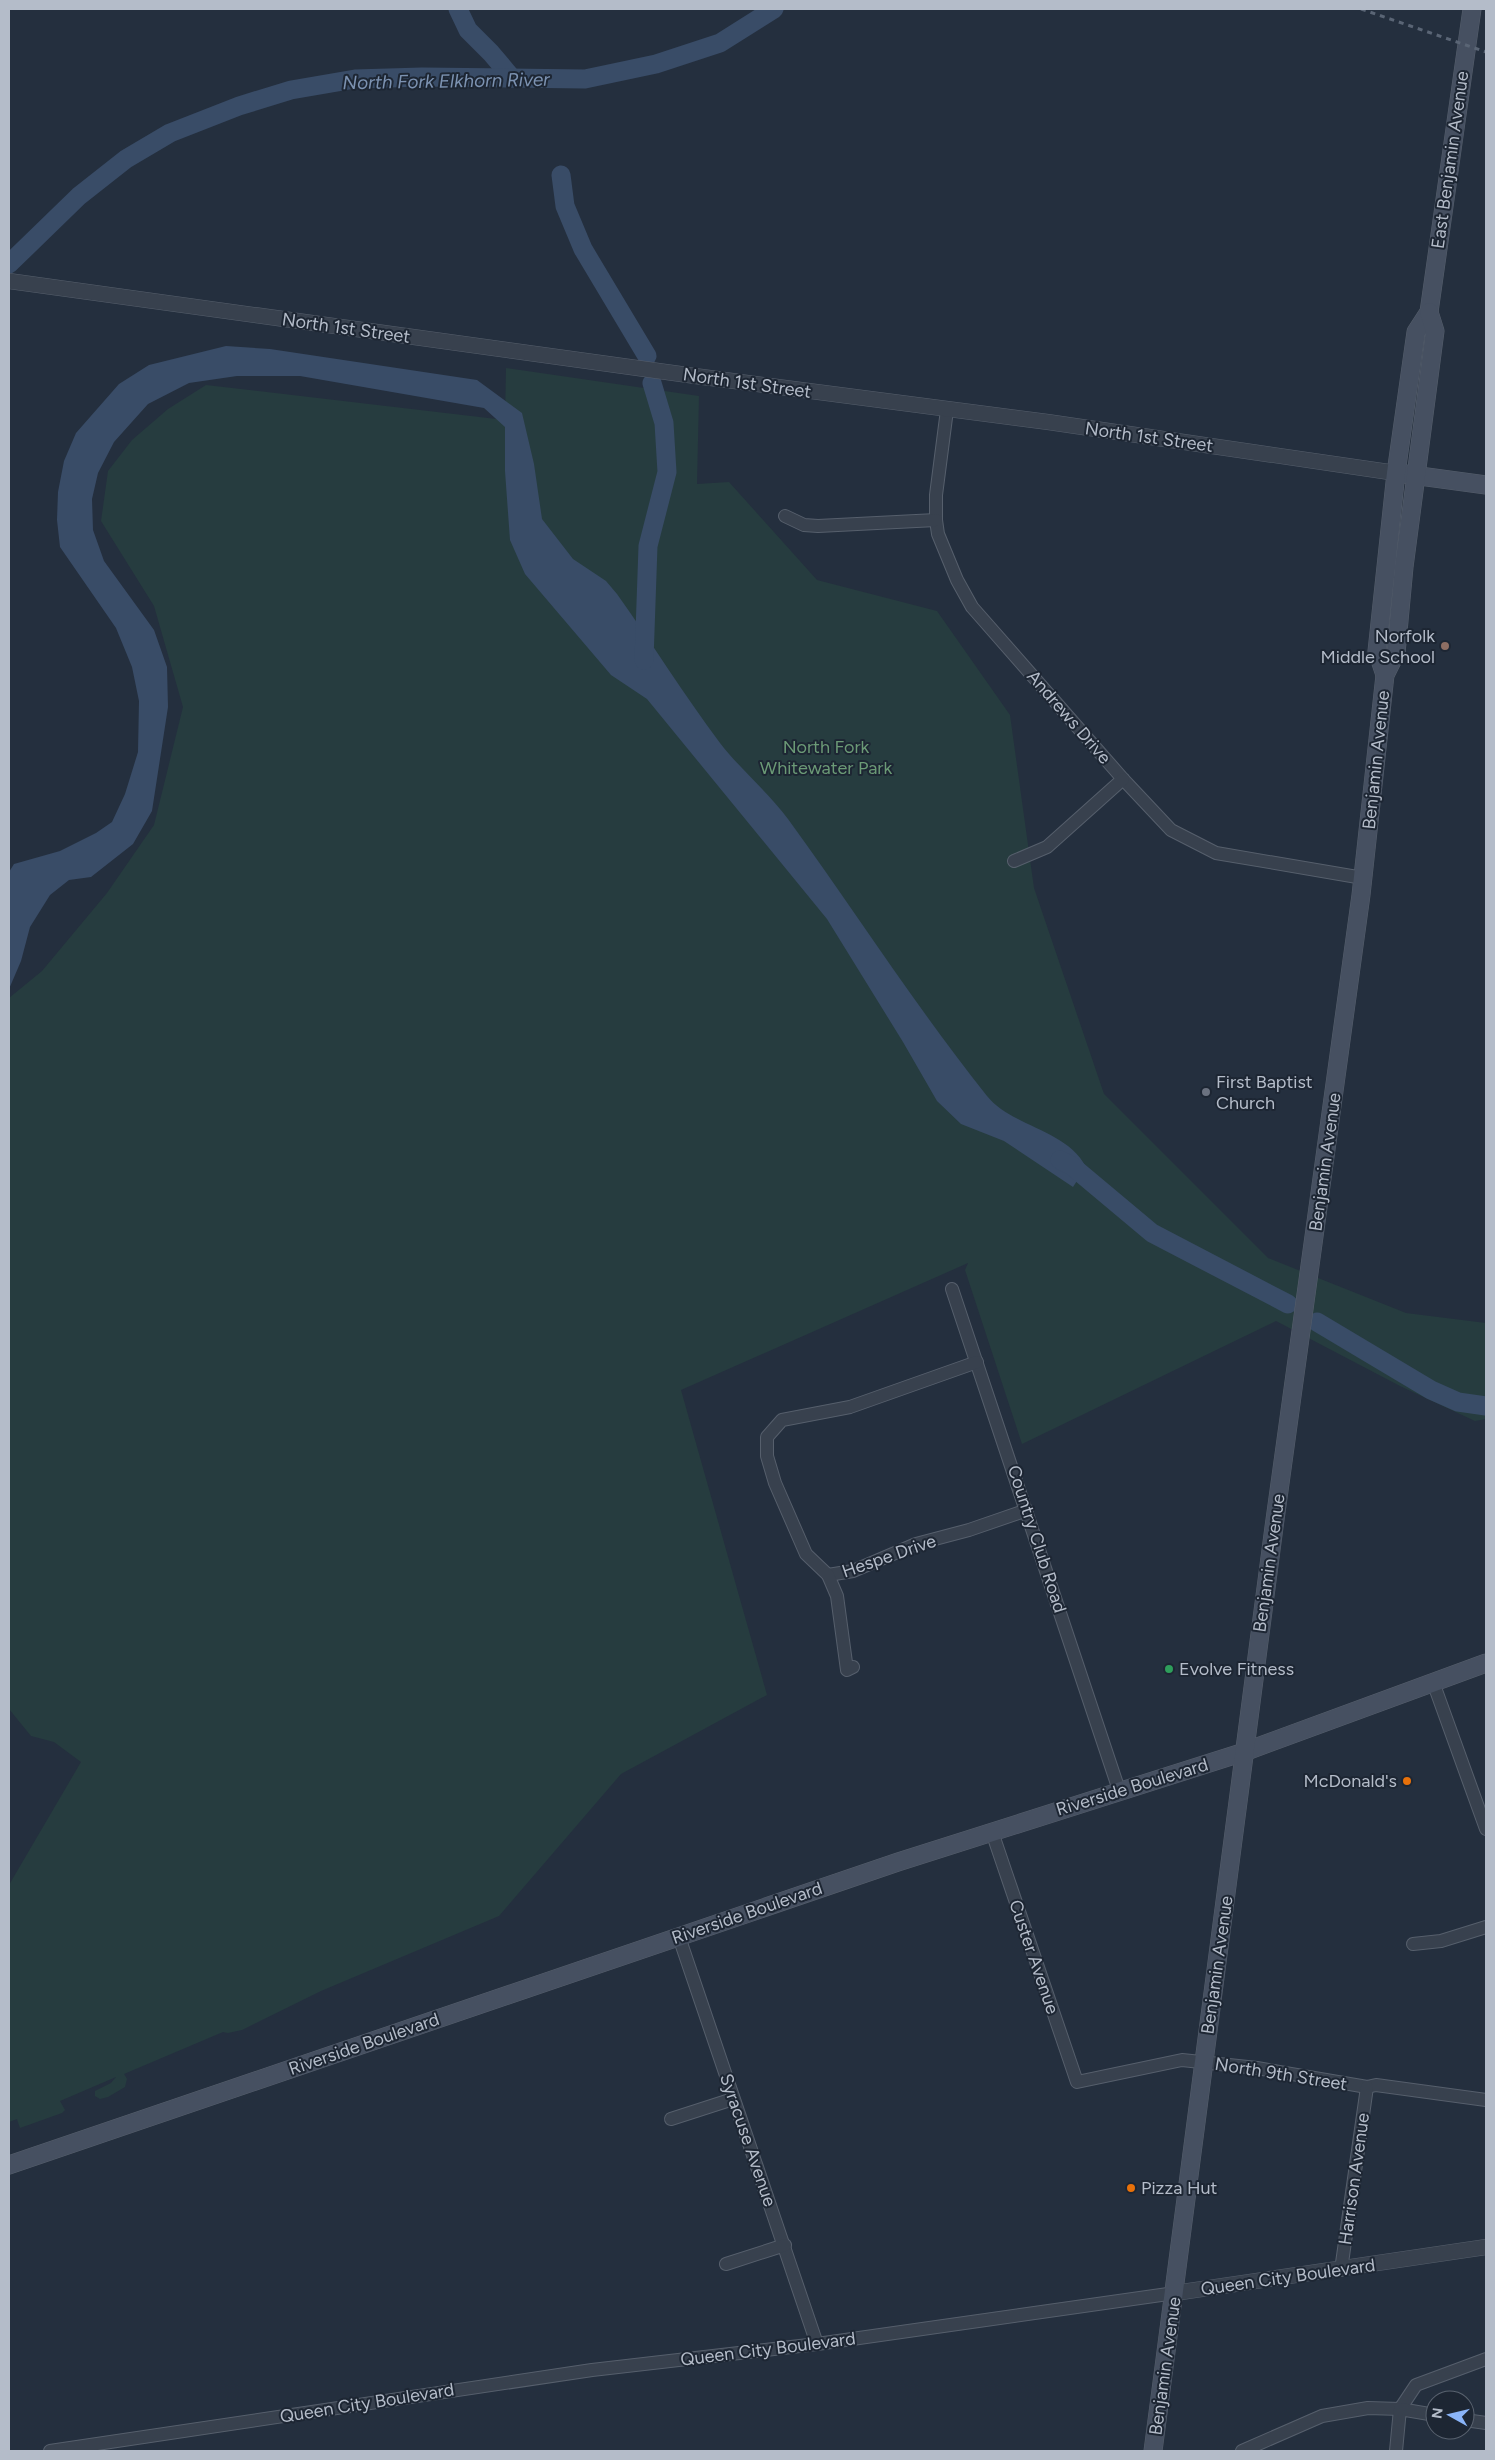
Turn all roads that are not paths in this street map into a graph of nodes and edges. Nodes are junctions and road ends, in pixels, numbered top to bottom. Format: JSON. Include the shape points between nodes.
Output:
{"nodes":[{"id":1,"x":1472,"y":9,"type":"edge"},
{"id":2,"x":9,"y":281,"type":"edge"},
{"id":3,"x":1429,"y":312,"type":"junction"},
{"id":4,"x":947,"y":410,"type":"junction"},
{"id":5,"x":1396,"y":473,"type":"junction"},
{"id":6,"x":1416,"y":476,"type":"junction"},
{"id":7,"x":1486,"y":485,"type":"edge"},
{"id":8,"x":785,"y":516,"type":"dead end"},
{"id":9,"x":936,"y":520,"type":"junction"},
{"id":10,"x":1385,"y":675,"type":"junction"},
{"id":11,"x":1123,"y":779,"type":"junction"},
{"id":12,"x":1014,"y":861,"type":"dead end"},
{"id":13,"x":1363,"y":878,"type":"junction"},
{"id":14,"x":952,"y":1289,"type":"dead end"},
{"id":15,"x":977,"y":1362,"type":"junction"},
{"id":16,"x":1027,"y":1510,"type":"junction"},
{"id":17,"x":828,"y":1575,"type":"junction"},
{"id":18,"x":1486,"y":1663,"type":"edge"},
{"id":19,"x":853,"y":1667,"type":"dead end"},
{"id":20,"x":1433,"y":1682,"type":"junction"},
{"id":21,"x":1244,"y":1752,"type":"junction"},
{"id":22,"x":1119,"y":1790,"type":"junction"},
{"id":23,"x":1486,"y":1829,"type":"edge"},
{"id":24,"x":992,"y":1832,"type":"junction"},
{"id":25,"x":1486,"y":1927,"type":"edge"},
{"id":26,"x":679,"y":1936,"type":"junction"},
{"id":27,"x":1413,"y":1944,"type":"dead end"},
{"id":28,"x":1204,"y":2062,"type":"junction"},
{"id":29,"x":1077,"y":2082,"type":"joint"},
{"id":30,"x":1367,"y":2087,"type":"junction"},
{"id":31,"x":733,"y":2099,"type":"junction"},
{"id":32,"x":1486,"y":2100,"type":"edge"},
{"id":33,"x":671,"y":2119,"type":"dead end"},
{"id":34,"x":9,"y":2165,"type":"edge"},
{"id":35,"x":785,"y":2245,"type":"junction"},
{"id":36,"x":1486,"y":2247,"type":"edge"},
{"id":37,"x":726,"y":2264,"type":"dead end"},
{"id":38,"x":1341,"y":2270,"type":"junction"},
{"id":39,"x":1175,"y":2293,"type":"junction"},
{"id":40,"x":817,"y":2344,"type":"junction"},
{"id":41,"x":1486,"y":2359,"type":"edge"},
{"id":42,"x":1400,"y":2409,"type":"junction"},
{"id":43,"x":1425,"y":2413,"type":"edge"},
{"id":44,"x":50,"y":2451,"type":"edge"},
{"id":45,"x":1154,"y":2451,"type":"edge"},
{"id":46,"x":1243,"y":2451,"type":"edge"},
{"id":47,"x":1396,"y":2451,"type":"edge"}],
"edges":[{"from":1,"to":3,"type":"main road","name":"East Benjamin Avenue"},
{"from":2,"to":4,"type":"street","name":"North 1st Street"},
{"from":3,"to":5,"type":"main road","name":"East Benjamin Avenue","via":[[1416,332]]},
{"from":3,"to":6,"type":"main road","name":"East Benjamin Avenue","via":[[1435,331]]},
{"from":4,"to":5,"type":"street","name":"North 1st Street"},
{"from":4,"to":9,"type":"street","name":"Andrews Drive"},
{"from":5,"to":6,"type":"main road","name":"North 1st Street"},
{"from":5,"to":10,"type":"main road","name":"Benjamin Avenue","via":[[1377,651]]},
{"from":6,"to":7,"type":"main road","name":"North 1st Street"},
{"from":6,"to":10,"type":"main road","name":"Benjamin Avenue","via":[[1396,653]]},
{"from":8,"to":9,"type":"street","via":[[818,526]]},
{"from":9,"to":11,"type":"street","name":"Andrews Drive","via":[[938,534],[957,580],[972,607]]},
{"from":10,"to":13,"type":"main road","name":"Benjamin Avenue"},
{"from":11,"to":12,"type":"street","via":[[1047,847]]},
{"from":11,"to":13,"type":"street","name":"Andrews Drive","via":[[1171,830],[1216,853]]},
{"from":13,"to":21,"type":"main road","name":"Benjamin Avenue"},
{"from":14,"to":15,"type":"street","name":"Country Club Road"},
{"from":15,"to":16,"type":"street","name":"Country Club Road"},
{"from":15,"to":17,"type":"street","name":"Hespe Drive","via":[[850,1407],[782,1420],[769,1432],[767,1456],[775,1483],[806,1554]]},
{"from":16,"to":17,"type":"street","name":"Hespe Drive","via":[[916,1544],[853,1571]]},
{"from":16,"to":22,"type":"street","name":"Country Club Road"},
{"from":17,"to":19,"type":"street","via":[[836,1596],[847,1670]]},
{"from":18,"to":20,"type":"main road","name":"Riverside Boulevard"},
{"from":20,"to":21,"type":"main road","name":"Riverside Boulevard"},
{"from":20,"to":23,"type":"street"},
{"from":21,"to":22,"type":"main road","name":"Riverside Boulevard"},
{"from":21,"to":28,"type":"main road","name":"Benjamin Avenue"},
{"from":22,"to":24,"type":"main road","name":"Riverside Boulevard"},
{"from":24,"to":26,"type":"main road","name":"Riverside Boulevard"},
{"from":24,"to":29,"type":"street","name":"Custer Avenue"},
{"from":25,"to":27,"type":"street","via":[[1441,1942]]},
{"from":26,"to":31,"type":"street","name":"Syracuse Avenue"},
{"from":26,"to":34,"type":"main road","name":"Riverside Boulevard"},
{"from":28,"to":29,"type":"street","name":"North 9th Street","via":[[1182,2060]]},
{"from":28,"to":30,"type":"street","name":"North 9th Street"},
{"from":28,"to":39,"type":"main road","name":"Benjamin Avenue"},
{"from":30,"to":32,"type":"street","name":"North 9th Street","via":[[1376,2085]]},
{"from":30,"to":38,"type":"street","name":"Harrison Avenue"},
{"from":31,"to":33,"type":"street"},
{"from":31,"to":35,"type":"street","name":"Syracuse Avenue"},
{"from":35,"to":37,"type":"street"},
{"from":35,"to":40,"type":"street","name":"Syracuse Avenue"},
{"from":36,"to":38,"type":"street","name":"Queen City Boulevard"},
{"from":38,"to":39,"type":"street","name":"Queen City Boulevard"},
{"from":39,"to":40,"type":"street","name":"Queen City Boulevard"},
{"from":39,"to":45,"type":"main road","name":"Benjamin Avenue"},
{"from":40,"to":44,"type":"street","name":"Queen City Boulevard","via":[[582,2372]]},
{"from":41,"to":42,"type":"street","via":[[1416,2384]]},
{"from":42,"to":43,"type":"street"},
{"from":42,"to":46,"type":"street","via":[[1368,2408],[1322,2416]]},
{"from":42,"to":47,"type":"street"}]}
